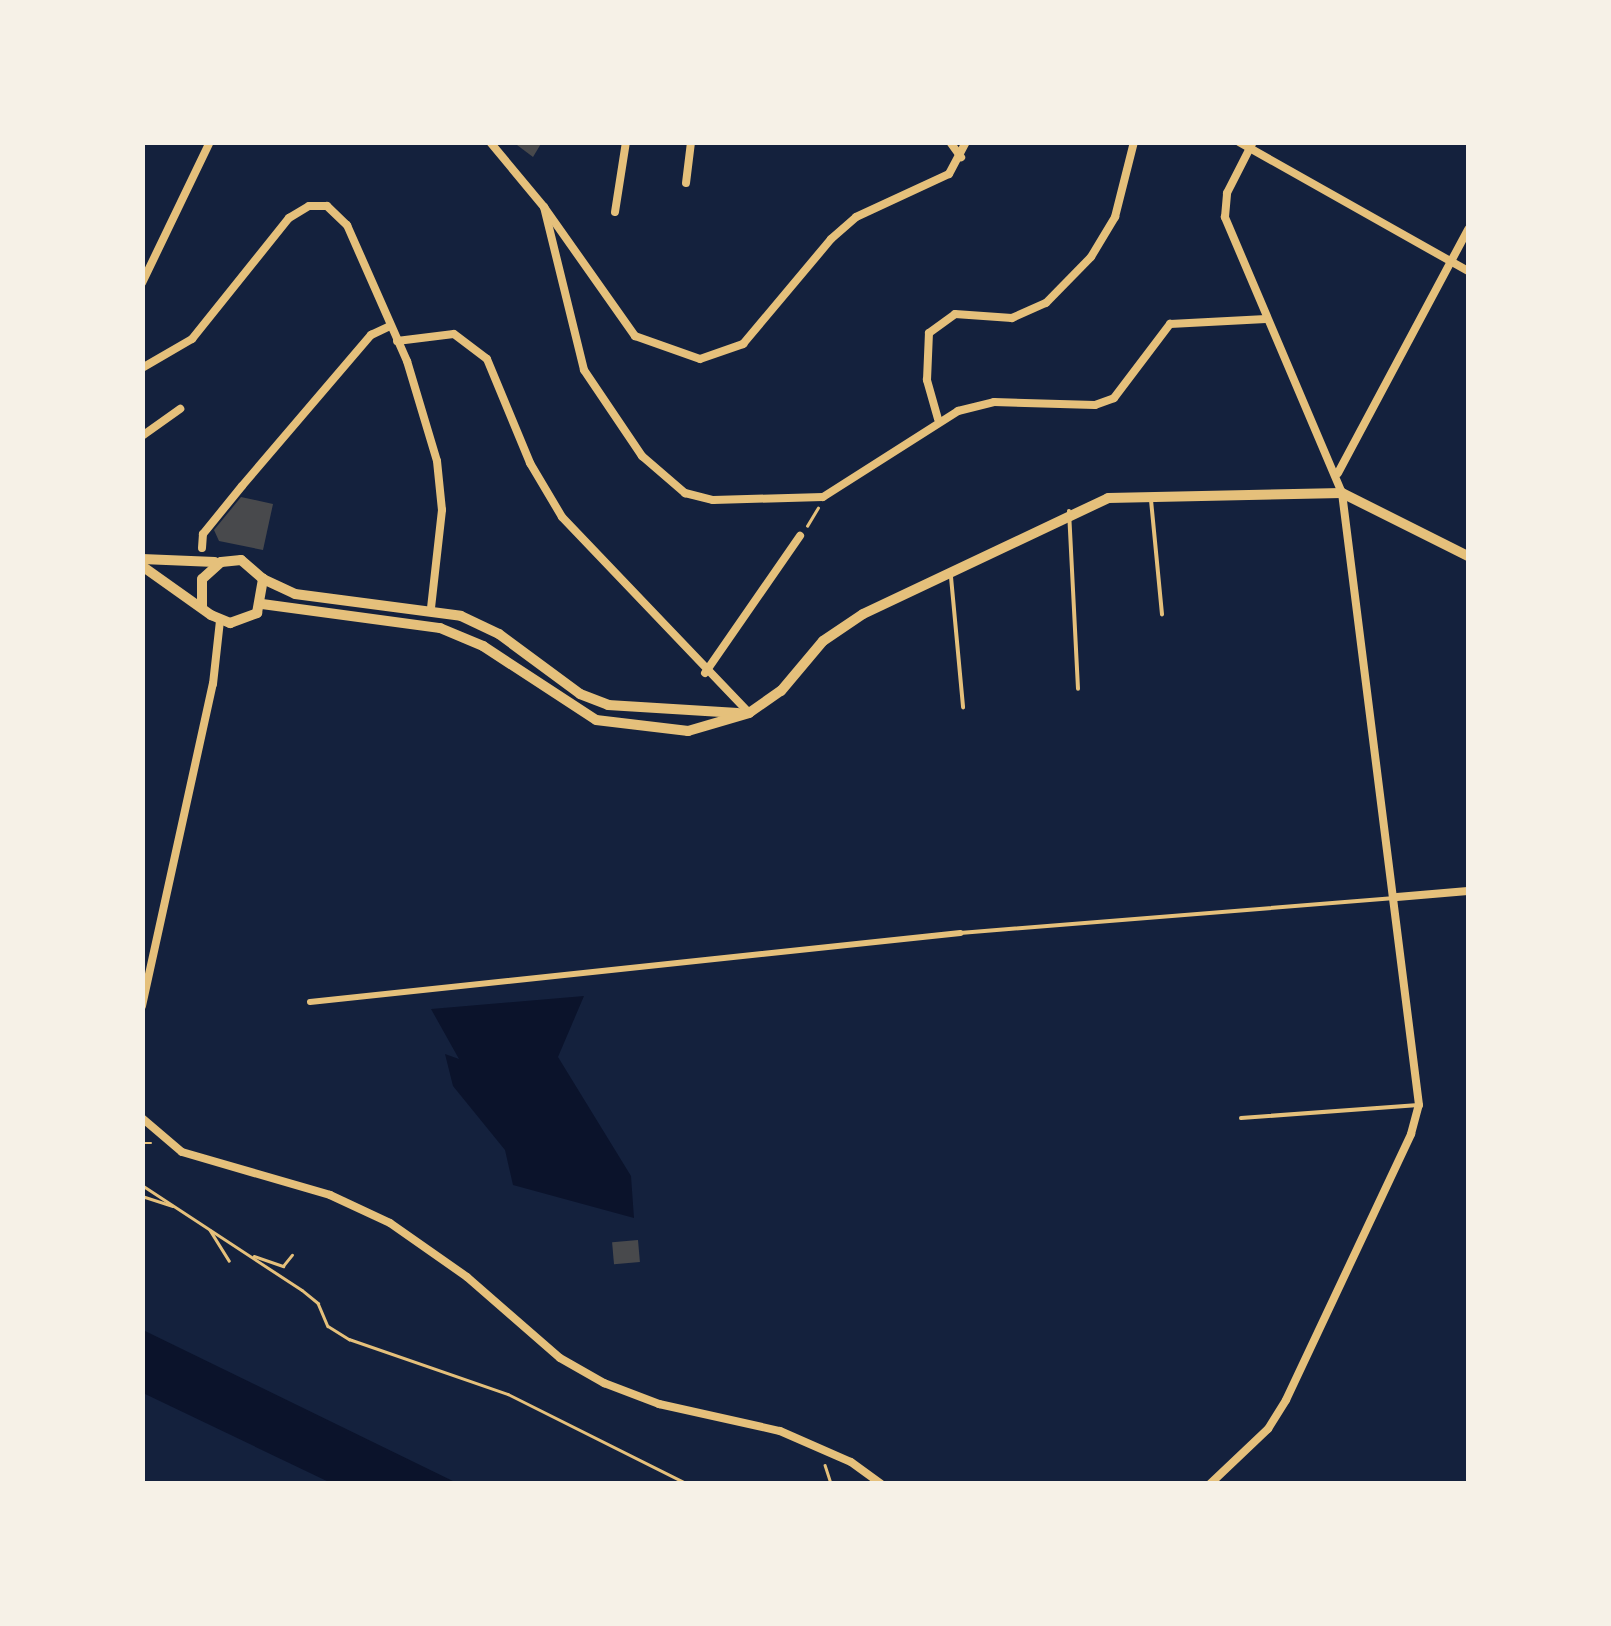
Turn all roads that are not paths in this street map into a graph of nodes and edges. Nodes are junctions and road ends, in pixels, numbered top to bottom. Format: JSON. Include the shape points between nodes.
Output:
{"nodes":[{"id":1,"x":210,"y":142,"type":"edge"},
{"id":2,"x":490,"y":142,"type":"edge"},
{"id":3,"x":626,"y":142,"type":"edge"},
{"id":4,"x":691,"y":142,"type":"edge"},
{"id":5,"x":950,"y":142,"type":"edge"},
{"id":6,"x":966,"y":142,"type":"edge"},
{"id":7,"x":1134,"y":142,"type":"edge"},
{"id":8,"x":1240,"y":142,"type":"edge"},
{"id":9,"x":1252,"y":146,"type":"edge"},
{"id":10,"x":962,"y":157,"type":"junction"},
{"id":11,"x":686,"y":183,"type":"dead end"},
{"id":12,"x":544,"y":207,"type":"junction"},
{"id":13,"x":614,"y":212,"type":"dead end"},
{"id":14,"x":1468,"y":230,"type":"edge"},
{"id":15,"x":1452,"y":261,"type":"junction"},
{"id":16,"x":1468,"y":271,"type":"edge"},
{"id":17,"x":142,"y":283,"type":"edge"},
{"id":18,"x":1266,"y":319,"type":"junction"},
{"id":19,"x":388,"y":326,"type":"junction"},
{"id":20,"x":396,"y":342,"type":"junction"},
{"id":21,"x":142,"y":368,"type":"edge"},
{"id":22,"x":180,"y":409,"type":"dead end"},
{"id":23,"x":938,"y":419,"type":"junction"},
{"id":24,"x":142,"y":436,"type":"edge"},
{"id":25,"x":1338,"y":474,"type":"junction"},
{"id":26,"x":1150,"y":494,"type":"junction"},
{"id":27,"x":1342,"y":494,"type":"junction"},
{"id":28,"x":1069,"y":511,"type":"junction"},
{"id":29,"x":800,"y":536,"type":"road end"},
{"id":30,"x":202,"y":548,"type":"dead end"},
{"id":31,"x":1468,"y":556,"type":"edge"},
{"id":32,"x":142,"y":562,"type":"edge"},
{"id":33,"x":221,"y":562,"type":"junction"},
{"id":34,"x":950,"y":572,"type":"junction"},
{"id":35,"x":262,"y":579,"type":"junction"},
{"id":36,"x":262,"y":604,"type":"junction"},
{"id":37,"x":202,"y":606,"type":"junction"},
{"id":38,"x":431,"y":608,"type":"junction"},
{"id":39,"x":1162,"y":614,"type":"dead end"},
{"id":40,"x":220,"y":621,"type":"junction"},
{"id":41,"x":705,"y":673,"type":"junction"},
{"id":42,"x":1078,"y":689,"type":"dead end"},
{"id":43,"x":964,"y":707,"type":"dead end"},
{"id":44,"x":749,"y":713,"type":"junction"},
{"id":45,"x":1468,"y":890,"type":"edge"},
{"id":46,"x":1397,"y":897,"type":"junction"},
{"id":47,"x":960,"y":934,"type":"joint"},
{"id":48,"x":310,"y":1002,"type":"dead end"},
{"id":49,"x":142,"y":1006,"type":"edge"},
{"id":50,"x":1419,"y":1104,"type":"junction"},
{"id":51,"x":142,"y":1118,"type":"edge"},
{"id":52,"x":1241,"y":1118,"type":"dead end"},
{"id":53,"x":881,"y":1484,"type":"edge"},
{"id":54,"x":1210,"y":1484,"type":"edge"}],
"edges":[{"from":1,"to":17,"type":"street"},
{"from":2,"to":12,"type":"street"},
{"from":3,"to":13,"type":"street"},
{"from":4,"to":11,"type":"street"},
{"from":5,"to":10,"type":"street"},
{"from":6,"to":10,"type":"street"},
{"from":7,"to":23,"type":"street","via":[[1114,217],[1092,256],[1046,303],[1012,318],[955,314],[929,333],[927,380]]},
{"from":8,"to":9,"type":"street"},
{"from":9,"to":15,"type":"street"},
{"from":9,"to":18,"type":"street","via":[[1227,194],[1225,216]]},
{"from":10,"to":12,"type":"street","via":[[933,186],[856,217],[742,344],[700,359],[635,336]]},
{"from":12,"to":23,"type":"street","via":[[584,370],[642,456],[684,493],[712,500],[822,497]]},
{"from":14,"to":15,"type":"street"},
{"from":15,"to":16,"type":"street"},
{"from":15,"to":25,"type":"street"},
{"from":18,"to":23,"type":"street","via":[[1170,324],[1154,337],[1128,385],[1095,405],[994,402]]},
{"from":18,"to":25,"type":"street"},
{"from":19,"to":20,"type":"street"},
{"from":19,"to":21,"type":"street","via":[[348,225],[327,206],[309,206],[279,229],[192,338]]},
{"from":19,"to":30,"type":"street","via":[[371,335],[242,486],[203,534]]},
{"from":20,"to":38,"type":"street","via":[[441,486]]},
{"from":20,"to":41,"type":"street","via":[[454,334],[488,359],[530,463],[562,517]]},
{"from":22,"to":24,"type":"street"},
{"from":25,"to":27,"type":"street"},
{"from":26,"to":27,"type":"street"},
{"from":26,"to":28,"type":"street"},
{"from":26,"to":39,"type":"lane"},
{"from":27,"to":31,"type":"street"},
{"from":27,"to":46,"type":"street"},
{"from":28,"to":34,"type":"street"},
{"from":28,"to":42,"type":"lane"},
{"from":29,"to":41,"type":"street"},
{"from":32,"to":33,"type":"street"},
{"from":32,"to":37,"type":"street"},
{"from":33,"to":35,"type":"street","via":[[242,560]]},
{"from":33,"to":37,"type":"street","via":[[202,579]]},
{"from":34,"to":43,"type":"lane"},
{"from":34,"to":44,"type":"street","via":[[842,626],[780,691]]},
{"from":35,"to":36,"type":"street"},
{"from":35,"to":38,"type":"street","via":[[296,594]]},
{"from":36,"to":40,"type":"street","via":[[240,623]]},
{"from":36,"to":44,"type":"street","via":[[454,633],[564,704],[612,725],[688,731]]},
{"from":37,"to":40,"type":"street"},
{"from":38,"to":44,"type":"street","via":[[498,634],[594,700],[669,714]]},
{"from":40,"to":49,"type":"street","via":[[213,684]]},
{"from":41,"to":44,"type":"street"},
{"from":45,"to":46,"type":"street"},
{"from":46,"to":47,"type":"lane"},
{"from":46,"to":50,"type":"street"},
{"from":47,"to":48,"type":"street"},
{"from":50,"to":52,"type":"lane"},
{"from":50,"to":54,"type":"street","via":[[1412,1134],[1286,1400],[1268,1429]]},
{"from":51,"to":53,"type":"street","via":[[182,1152],[330,1195],[390,1223],[467,1276],[560,1358],[604,1384],[780,1431],[851,1462]]}]}
